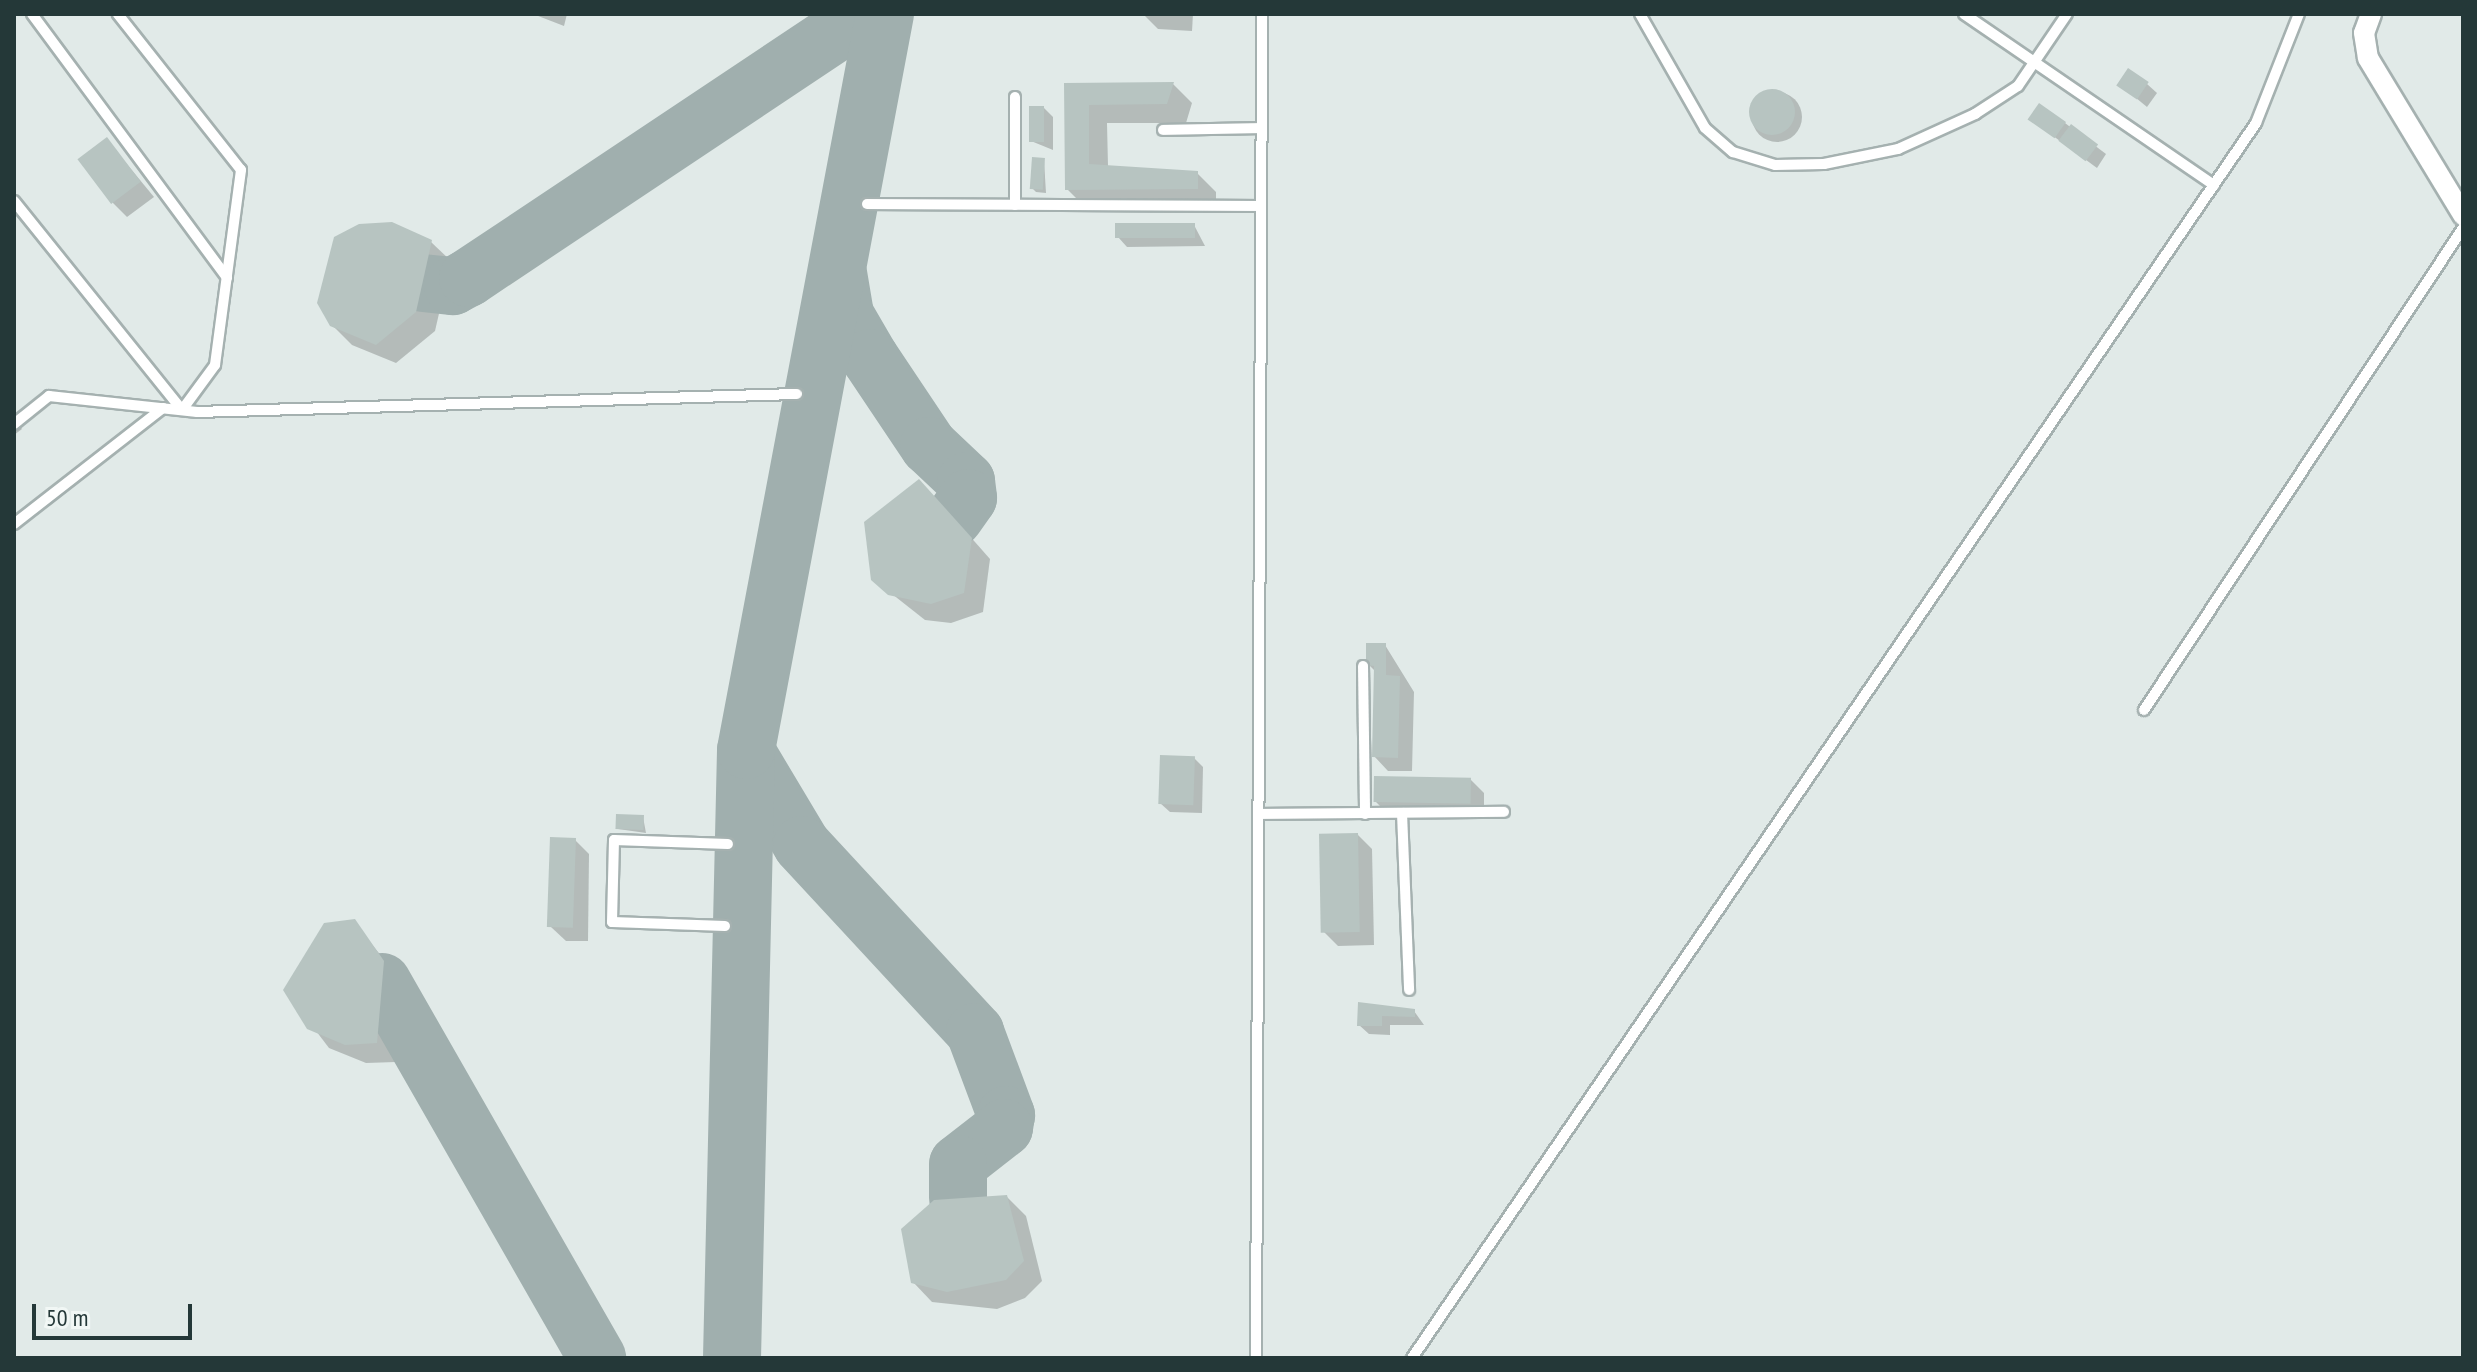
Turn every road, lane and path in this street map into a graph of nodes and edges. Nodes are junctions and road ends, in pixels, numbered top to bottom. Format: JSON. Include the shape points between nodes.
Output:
{"nodes":[{"id":1,"x":32,"y":14,"type":"edge"},
{"id":2,"x":118,"y":14,"type":"edge"},
{"id":3,"x":1262,"y":14,"type":"edge"},
{"id":4,"x":1640,"y":14,"type":"edge"},
{"id":5,"x":1964,"y":14,"type":"edge"},
{"id":6,"x":2067,"y":14,"type":"edge"},
{"id":7,"x":2299,"y":14,"type":"edge"},
{"id":8,"x":2371,"y":14,"type":"edge"},
{"id":9,"x":2036,"y":63,"type":"junction"},
{"id":10,"x":1015,"y":97,"type":"dead end"},
{"id":11,"x":1259,"y":128,"type":"junction"},
{"id":12,"x":1163,"y":130,"type":"dead end"},
{"id":13,"x":2214,"y":185,"type":"junction"},
{"id":14,"x":14,"y":201,"type":"edge"},
{"id":15,"x":867,"y":204,"type":"dead end"},
{"id":16,"x":1015,"y":205,"type":"junction"},
{"id":17,"x":1257,"y":206,"type":"junction"},
{"id":18,"x":2463,"y":215,"type":"edge"},
{"id":19,"x":2463,"y":228,"type":"edge"},
{"id":20,"x":227,"y":278,"type":"junction"},
{"id":21,"x":797,"y":394,"type":"dead end"},
{"id":22,"x":163,"y":408,"type":"junction"},
{"id":23,"x":182,"y":410,"type":"junction"},
{"id":24,"x":14,"y":424,"type":"edge"},
{"id":25,"x":14,"y":524,"type":"edge"},
{"id":26,"x":1363,"y":666,"type":"dead end"},
{"id":27,"x":2144,"y":710,"type":"dead end"},
{"id":28,"x":1504,"y":812,"type":"dead end"},
{"id":29,"x":1402,"y":813,"type":"junction"},
{"id":30,"x":1259,"y":814,"type":"junction"},
{"id":31,"x":1365,"y":814,"type":"junction"},
{"id":32,"x":728,"y":844,"type":"dead end"},
{"id":33,"x":725,"y":926,"type":"dead end"},
{"id":34,"x":1409,"y":990,"type":"dead end"},
{"id":35,"x":1256,"y":1358,"type":"edge"},
{"id":36,"x":1412,"y":1358,"type":"edge"}],
"edges":[{"from":1,"to":20,"type":"lane"},
{"from":2,"to":20,"type":"lane","via":[[223,138],[241,170]]},
{"from":3,"to":11,"type":"lane"},
{"from":4,"to":9,"type":"lane","via":[[1705,128],[1733,152],[1775,165],[1824,164],[1898,149],[1975,114],[2018,86]]},
{"from":5,"to":9,"type":"lane"},
{"from":6,"to":9,"type":"lane"},
{"from":7,"to":13,"type":"lane","via":[[2256,123]]},
{"from":8,"to":18,"type":"street","via":[[2368,58]]},
{"from":9,"to":13,"type":"lane"},
{"from":10,"to":16,"type":"lane"},
{"from":11,"to":12,"type":"lane"},
{"from":11,"to":17,"type":"lane"},
{"from":13,"to":36,"type":"lane"},
{"from":14,"to":23,"type":"lane"},
{"from":15,"to":16,"type":"lane"},
{"from":16,"to":17,"type":"lane"},
{"from":17,"to":30,"type":"lane"},
{"from":19,"to":27,"type":"lane"},
{"from":20,"to":23,"type":"lane","via":[[215,365]]},
{"from":21,"to":23,"type":"lane"},
{"from":22,"to":23,"type":"lane"},
{"from":22,"to":24,"type":"lane","via":[[49,396]]},
{"from":22,"to":25,"type":"lane"},
{"from":26,"to":31,"type":"lane"},
{"from":28,"to":29,"type":"lane"},
{"from":29,"to":31,"type":"lane"},
{"from":29,"to":34,"type":"lane"},
{"from":30,"to":31,"type":"lane"},
{"from":30,"to":35,"type":"lane"},
{"from":32,"to":33,"type":"lane","via":[[614,840],[612,922]]}]}
